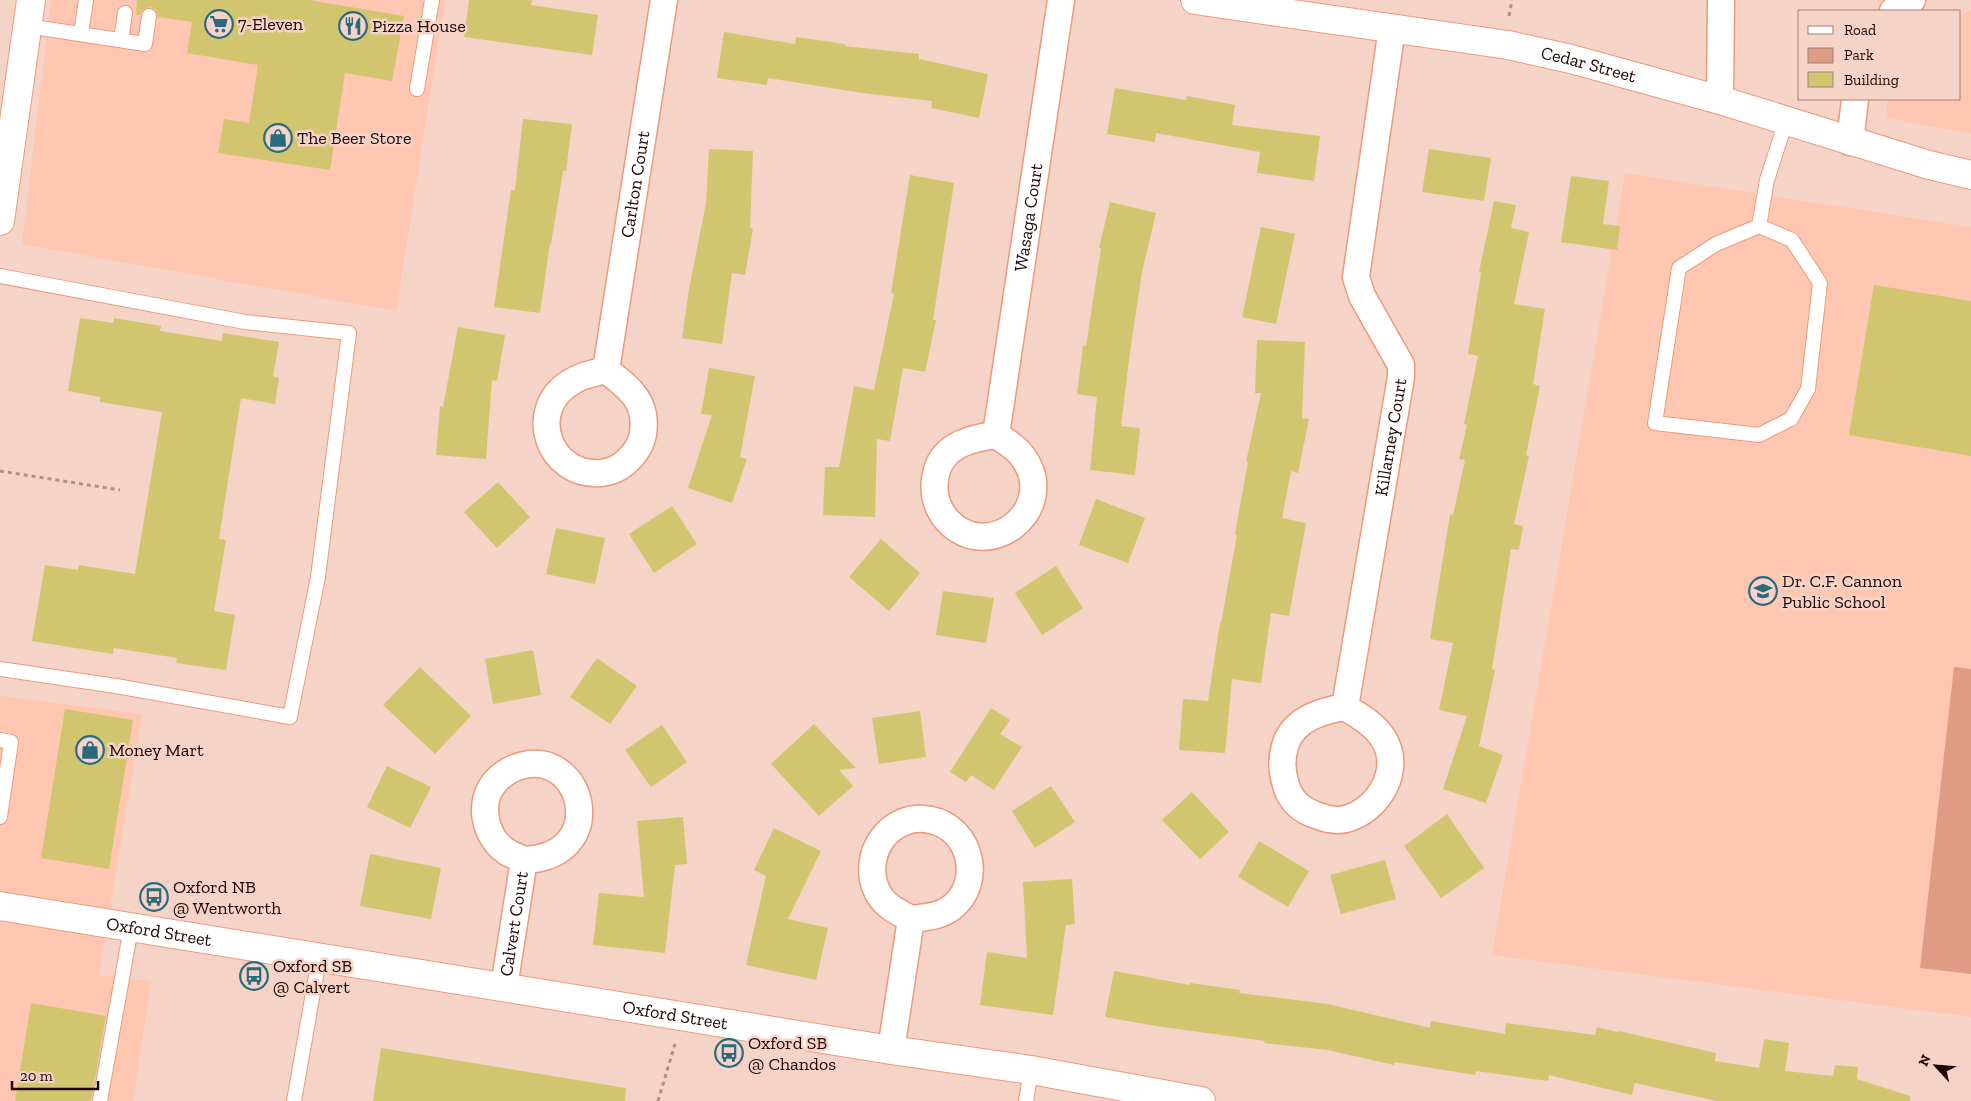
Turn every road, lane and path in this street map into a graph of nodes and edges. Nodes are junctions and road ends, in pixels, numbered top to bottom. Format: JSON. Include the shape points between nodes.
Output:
{"nodes":[{"id":1,"x":86,"y":0,"type":"edge"},
{"id":2,"x":432,"y":0,"type":"edge"},
{"id":3,"x":664,"y":0,"type":"edge"},
{"id":4,"x":1061,"y":0,"type":"edge"},
{"id":5,"x":1195,"y":0,"type":"edge"},
{"id":6,"x":1512,"y":0,"type":"edge"},
{"id":7,"x":1720,"y":0,"type":"edge"},
{"id":8,"x":1912,"y":0,"type":"edge"},
{"id":9,"x":1895,"y":10,"type":"edge"},
{"id":10,"x":29,"y":13,"type":"edge"},
{"id":11,"x":125,"y":13,"type":"dead end"},
{"id":12,"x":149,"y":16,"type":"dead end"},
{"id":13,"x":1508,"y":16,"type":"dead end"},
{"id":14,"x":1392,"y":28,"type":"junction"},
{"id":15,"x":81,"y":33,"type":"junction"},
{"id":16,"x":121,"y":40,"type":"junction"},
{"id":17,"x":417,"y":89,"type":"dead end"},
{"id":18,"x":1720,"y":100,"type":"junction"},
{"id":19,"x":1855,"y":100,"type":"edge"},
{"id":20,"x":1786,"y":121,"type":"junction"},
{"id":21,"x":1850,"y":142,"type":"junction"},
{"id":22,"x":1971,"y":175,"type":"edge"},
{"id":23,"x":0,"y":221,"type":"edge"},
{"id":24,"x":1759,"y":226,"type":"junction"},
{"id":25,"x":0,"y":276,"type":"edge"},
{"id":26,"x":606,"y":370,"type":"dead end"},
{"id":27,"x":996,"y":435,"type":"dead end"},
{"id":28,"x":0,"y":471,"type":"edge"},
{"id":29,"x":120,"y":490,"type":"dead end"},
{"id":30,"x":0,"y":669,"type":"edge"},
{"id":31,"x":1345,"y":707,"type":"junction"},
{"id":32,"x":0,"y":740,"type":"edge"},
{"id":33,"x":0,"y":817,"type":"edge"},
{"id":34,"x":524,"y":860,"type":"dead end"},
{"id":35,"x":0,"y":906,"type":"edge"},
{"id":36,"x":911,"y":919,"type":"dead end"},
{"id":37,"x":131,"y":928,"type":"junction"},
{"id":38,"x":319,"y":959,"type":"junction"},
{"id":39,"x":504,"y":987,"type":"junction"},
{"id":40,"x":684,"y":1016,"type":"junction"},
{"id":41,"x":891,"y":1050,"type":"junction"},
{"id":42,"x":1032,"y":1070,"type":"junction"},
{"id":43,"x":100,"y":1101,"type":"edge"},
{"id":44,"x":294,"y":1101,"type":"edge"},
{"id":45,"x":658,"y":1101,"type":"edge"},
{"id":46,"x":1026,"y":1101,"type":"edge"},
{"id":47,"x":1201,"y":1101,"type":"edge"}],
"edges":[{"from":1,"to":15,"type":"lane"},
{"from":2,"to":17,"type":"lane"},
{"from":3,"to":26,"type":"street","name":"Carlton Court"},
{"from":4,"to":27,"type":"street","name":"Wasaga Court"},
{"from":5,"to":14,"type":"street","name":"Cedar Street"},
{"from":6,"to":13,"type":"path"},
{"from":7,"to":18,"type":"street"},
{"from":8,"to":9,"type":"street"},
{"from":10,"to":15,"type":"lane"},
{"from":10,"to":23,"type":"street"},
{"from":11,"to":16,"type":"lane"},
{"from":12,"to":16,"type":"lane","via":[[145,44]]},
{"from":14,"to":18,"type":"street","name":"Cedar Street","via":[[1508,45]]},
{"from":14,"to":31,"type":"street","name":"Killarney Court","via":[[1356,277],[1362,296],[1401,365],[1401,377]]},
{"from":15,"to":16,"type":"lane"},
{"from":18,"to":20,"type":"street","name":"Cedar Street"},
{"from":19,"to":21,"type":"street"},
{"from":20,"to":21,"type":"street","name":"Cedar Street"},
{"from":20,"to":24,"type":"lane","via":[[1767,180]]},
{"from":21,"to":22,"type":"street","name":"Cedar Street"},
{"from":24,"to":24,"type":"lane","via":[[1792,240],[1820,283],[1808,388],[1790,419],[1759,435],[1655,423],[1679,268],[1716,244]]},
{"from":25,"to":30,"type":"lane","via":[[244,322],[349,333],[318,577],[290,717]]},
{"from":28,"to":29,"type":"path"},
{"from":31,"to":31,"type":"street","via":[[1372,724],[1384,739],[1389,756],[1389,776],[1379,799],[1365,811],[1345,819],[1326,819],[1304,810],[1291,797],[1282,775],[1282,756],[1288,738],[1299,724],[1316,714]]},
{"from":32,"to":33,"type":"lane","via":[[11,742]]},
{"from":34,"to":39,"type":"street","name":"Calvert Court"},
{"from":35,"to":37,"type":"street","name":"Oxford Street"},
{"from":36,"to":41,"type":"street"},
{"from":37,"to":38,"type":"street","name":"Oxford Street"},
{"from":37,"to":43,"type":"lane"},
{"from":38,"to":39,"type":"street","name":"Oxford Street"},
{"from":38,"to":44,"type":"lane"},
{"from":39,"to":40,"type":"street","name":"Oxford Street"},
{"from":40,"to":41,"type":"street","name":"Oxford Street"},
{"from":40,"to":45,"type":"path"},
{"from":41,"to":42,"type":"street","name":"Oxford Street"},
{"from":42,"to":46,"type":"lane"},
{"from":42,"to":47,"type":"street","name":"Oxford Street"}]}
